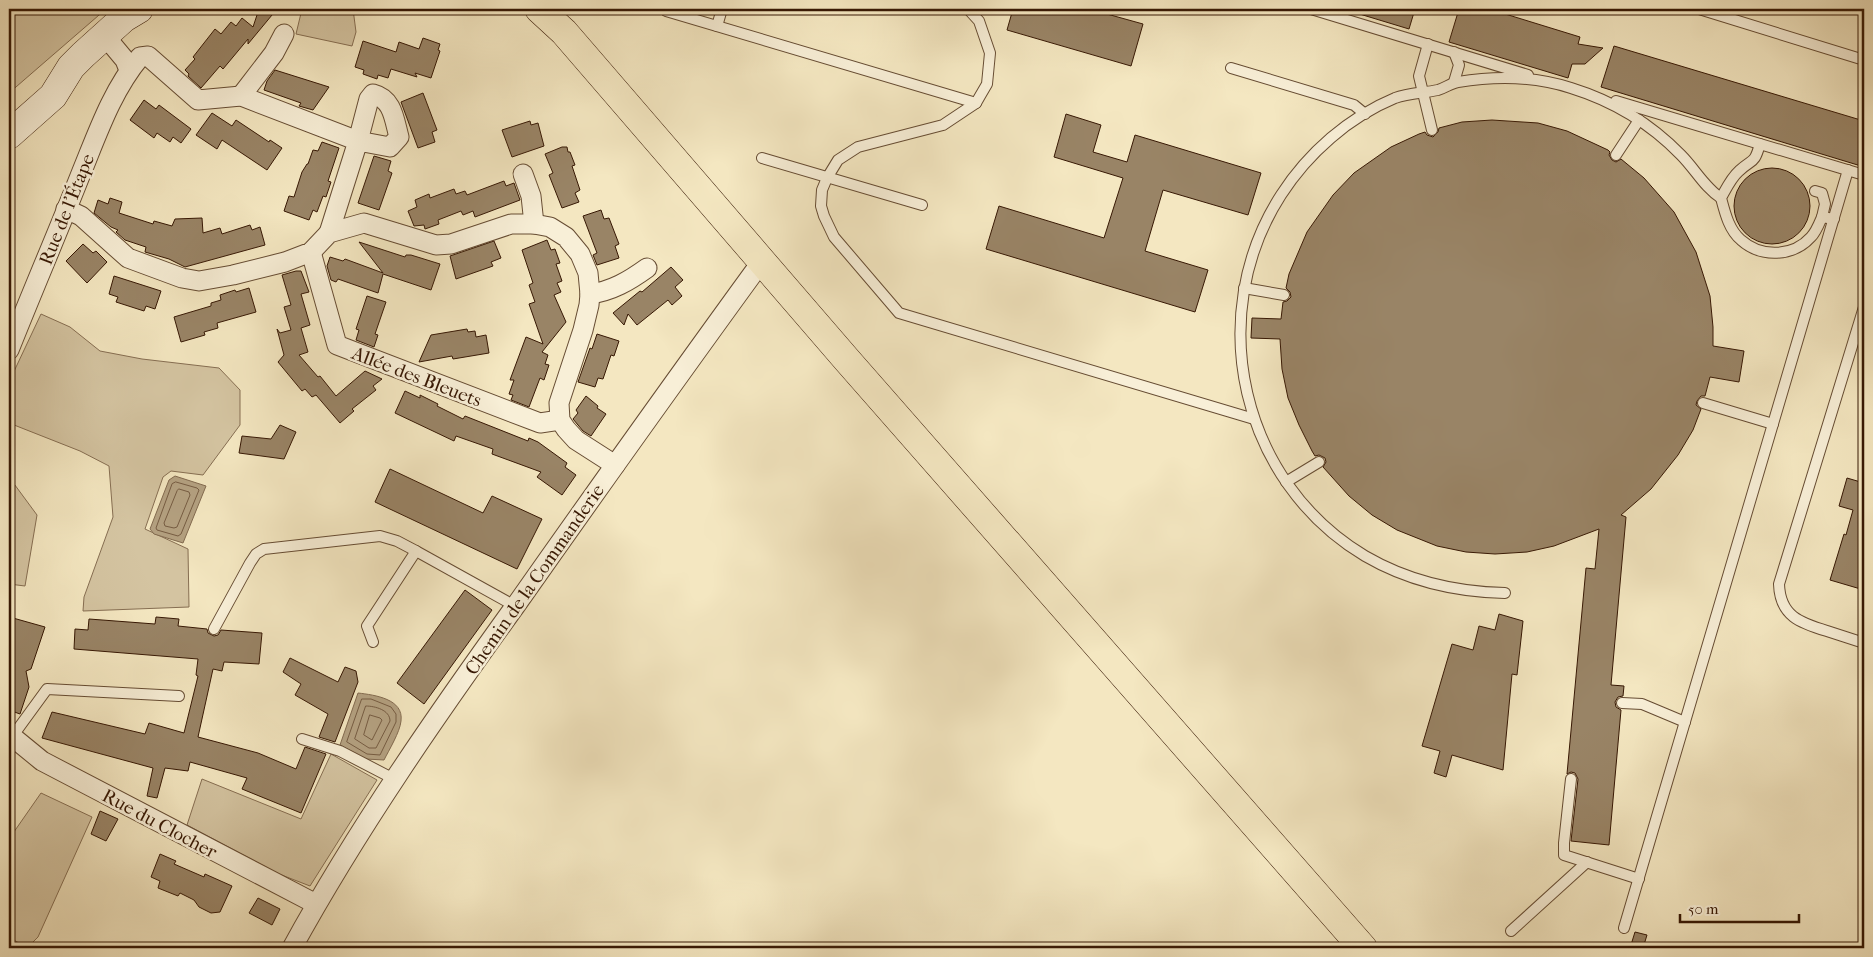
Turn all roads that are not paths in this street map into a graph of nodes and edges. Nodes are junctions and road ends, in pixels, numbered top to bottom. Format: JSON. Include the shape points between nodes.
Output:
{"nodes":[{"id":1,"x":139,"y":9,"type":"edge"},
{"id":2,"x":539,"y":9,"type":"edge"},
{"id":3,"x":551,"y":9,"type":"edge"},
{"id":4,"x":722,"y":9,"type":"edge"},
{"id":5,"x":968,"y":9,"type":"edge"},
{"id":6,"x":1311,"y":9,"type":"edge"},
{"id":7,"x":1699,"y":9,"type":"edge"},
{"id":8,"x":1737,"y":9,"type":"edge"},
{"id":9,"x":666,"y":11,"type":"dead end"},
{"id":10,"x":1734,"y":20,"type":"junction"},
{"id":11,"x":717,"y":26,"type":"junction"},
{"id":12,"x":564,"y":32,"type":"junction"},
{"id":13,"x":284,"y":34,"type":"dead end"},
{"id":14,"x":106,"y":36,"type":"junction"},
{"id":15,"x":1428,"y":44,"type":"junction"},
{"id":16,"x":1454,"y":52,"type":"junction"},
{"id":17,"x":1864,"y":60,"type":"edge"},
{"id":18,"x":1232,"y":68,"type":"dead end"},
{"id":19,"x":129,"y":70,"type":"junction"},
{"id":20,"x":1454,"y":82,"type":"junction"},
{"id":21,"x":1568,"y":87,"type":"junction"},
{"id":22,"x":1422,"y":93,"type":"junction"},
{"id":23,"x":241,"y":96,"type":"junction"},
{"id":24,"x":976,"y":103,"type":"junction"},
{"id":25,"x":1364,"y":114,"type":"junction"},
{"id":26,"x":1639,"y":120,"type":"junction"},
{"id":27,"x":1432,"y":130,"type":"dead end"},
{"id":28,"x":9,"y":135,"type":"edge"},
{"id":29,"x":1760,"y":144,"type":"junction"},
{"id":30,"x":1616,"y":155,"type":"dead end"},
{"id":31,"x":762,"y":158,"type":"dead end"},
{"id":32,"x":1848,"y":170,"type":"junction"},
{"id":33,"x":523,"y":174,"type":"dead end"},
{"id":34,"x":1864,"y":175,"type":"edge"},
{"id":35,"x":827,"y":178,"type":"junction"},
{"id":36,"x":1815,"y":190,"type":"dead end"},
{"id":37,"x":1721,"y":198,"type":"junction"},
{"id":38,"x":922,"y":206,"type":"dead end"},
{"id":39,"x":66,"y":209,"type":"junction"},
{"id":40,"x":1822,"y":217,"type":"junction"},
{"id":41,"x":1834,"y":219,"type":"junction"},
{"id":42,"x":534,"y":224,"type":"junction"},
{"id":43,"x":329,"y":232,"type":"junction"},
{"id":44,"x":311,"y":252,"type":"junction"},
{"id":45,"x":762,"y":261,"type":"junction"},
{"id":46,"x":647,"y":268,"type":"dead end"},
{"id":47,"x":1244,"y":288,"type":"junction"},
{"id":48,"x":590,"y":294,"type":"junction"},
{"id":49,"x":1284,"y":295,"type":"dead end"},
{"id":50,"x":1864,"y":313,"type":"edge"},
{"id":51,"x":9,"y":350,"type":"edge"},
{"id":52,"x":1703,"y":402,"type":"dead end"},
{"id":53,"x":1254,"y":418,"type":"junction"},
{"id":54,"x":560,"y":420,"type":"junction"},
{"id":55,"x":1773,"y":424,"type":"junction"},
{"id":56,"x":1319,"y":462,"type":"dead end"},
{"id":57,"x":615,"y":465,"type":"junction"},
{"id":58,"x":1286,"y":482,"type":"junction"},
{"id":59,"x":416,"y":550,"type":"junction"},
{"id":60,"x":1505,"y":593,"type":"dead end"},
{"id":61,"x":515,"y":606,"type":"junction"},
{"id":62,"x":214,"y":629,"type":"dead end"},
{"id":63,"x":373,"y":642,"type":"dead end"},
{"id":64,"x":1864,"y":643,"type":"edge"},
{"id":65,"x":179,"y":696,"type":"dead end"},
{"id":66,"x":1622,"y":703,"type":"dead end"},
{"id":67,"x":1685,"y":722,"type":"junction"},
{"id":68,"x":10,"y":735,"type":"edge"},
{"id":69,"x":302,"y":739,"type":"dead end"},
{"id":70,"x":394,"y":779,"type":"junction"},
{"id":71,"x":1571,"y":779,"type":"dead end"},
{"id":72,"x":1586,"y":862,"type":"junction"},
{"id":73,"x":1639,"y":878,"type":"junction"},
{"id":74,"x":316,"y":904,"type":"junction"},
{"id":75,"x":1624,"y":928,"type":"dead end"},
{"id":76,"x":1512,"y":931,"type":"dead end"},
{"id":77,"x":292,"y":948,"type":"edge"},
{"id":78,"x":1362,"y":948,"type":"edge"}],
"edges":[{"from":1,"to":14,"type":"street","via":[[124,18]]},
{"from":2,"to":12,"type":"main road"},
{"from":3,"to":12,"type":"main road"},
{"from":4,"to":11,"type":"lane"},
{"from":5,"to":24,"type":"lane","via":[[979,21],[990,53],[987,84]]},
{"from":6,"to":15,"type":"lane"},
{"from":7,"to":10,"type":"lane"},
{"from":8,"to":10,"type":"lane"},
{"from":9,"to":11,"type":"lane"},
{"from":10,"to":17,"type":"lane"},
{"from":11,"to":24,"type":"lane"},
{"from":12,"to":45,"type":"main road"},
{"from":13,"to":23,"type":"street","via":[[274,53]]},
{"from":14,"to":19,"type":"street"},
{"from":14,"to":28,"type":"street","via":[[75,63],[53,96]]},
{"from":15,"to":16,"type":"lane"},
{"from":15,"to":22,"type":"lane","via":[[1419,76]]},
{"from":16,"to":20,"type":"lane","via":[[1459,65]]},
{"from":16,"to":21,"type":"lane"},
{"from":18,"to":25,"type":"lane","via":[[1354,105]]},
{"from":19,"to":23,"type":"street","via":[[140,57],[148,56],[198,100]]},
{"from":19,"to":39,"type":"street","name":"Rue de l'Étape","via":[[98,128]]},
{"from":20,"to":21,"type":"lane","via":[[1502,77]]},
{"from":20,"to":22,"type":"lane","via":[[1443,89]]},
{"from":21,"to":26,"type":"lane","via":[[1597,97]]},
{"from":21,"to":29,"type":"lane"},
{"from":22,"to":25,"type":"lane","via":[[1399,97]]},
{"from":22,"to":27,"type":"lane"},
{"from":23,"to":43,"type":"street","via":[[358,141]]},
{"from":24,"to":35,"type":"lane","via":[[943,125],[858,147],[838,160]]},
{"from":25,"to":47,"type":"lane","via":[[1319,148],[1288,184],[1258,240]]},
{"from":26,"to":30,"type":"lane"},
{"from":26,"to":37,"type":"lane","via":[[1683,156],[1712,192]]},
{"from":29,"to":32,"type":"lane"},
{"from":29,"to":37,"type":"lane","via":[[1756,158],[1739,171]]},
{"from":31,"to":35,"type":"lane"},
{"from":32,"to":34,"type":"lane"},
{"from":32,"to":41,"type":"lane"},
{"from":33,"to":42,"type":"street","via":[[531,196]]},
{"from":35,"to":38,"type":"lane"},
{"from":35,"to":53,"type":"lane","via":[[821,206],[834,237],[899,313]]},
{"from":36,"to":40,"type":"lane","via":[[1822,193],[1825,204]]},
{"from":37,"to":40,"type":"lane","via":[[1728,221],[1740,240],[1766,253],[1780,253],[1803,244],[1812,236]]},
{"from":39,"to":44,"type":"street","via":[[81,216],[128,258],[199,281],[233,276]]},
{"from":39,"to":51,"type":"street","name":"Rue de l'Étape"},
{"from":40,"to":41,"type":"lane"},
{"from":41,"to":55,"type":"lane"},
{"from":42,"to":43,"type":"street","via":[[511,224],[451,244],[436,245],[364,223]]},
{"from":42,"to":48,"type":"street","via":[[550,227],[566,237],[580,254],[588,273]]},
{"from":43,"to":44,"type":"street"},
{"from":44,"to":54,"type":"street","name":"Allée des Bleuets","via":[[337,345],[540,423]]},
{"from":45,"to":57,"type":"street","name":"Chemin de la Commanderie"},
{"from":45,"to":78,"type":"main road"},
{"from":46,"to":48,"type":"street","via":[[605,292]]},
{"from":47,"to":49,"type":"lane"},
{"from":47,"to":53,"type":"lane","via":[[1240,356]]},
{"from":48,"to":54,"type":"street","via":[[583,330],[559,403]]},
{"from":50,"to":64,"type":"lane","via":[[1779,584],[1783,606],[1803,624]]},
{"from":52,"to":55,"type":"lane"},
{"from":53,"to":58,"type":"lane","via":[[1261,438]]},
{"from":54,"to":57,"type":"street","via":[[576,440]]},
{"from":55,"to":67,"type":"lane"},
{"from":56,"to":58,"type":"lane"},
{"from":57,"to":61,"type":"street","name":"Chemin de la Commanderie"},
{"from":58,"to":60,"type":"lane","via":[[1329,529],[1378,563],[1415,579],[1448,588]]},
{"from":59,"to":61,"type":"lane"},
{"from":59,"to":62,"type":"lane","via":[[380,536],[271,546],[256,554]]},
{"from":59,"to":63,"type":"lane","via":[[367,626]]},
{"from":61,"to":70,"type":"street","name":"Chemin de la Commanderie"},
{"from":65,"to":68,"type":"lane","via":[[47,689]]},
{"from":66,"to":67,"type":"lane","via":[[1642,704]]},
{"from":67,"to":73,"type":"lane"},
{"from":68,"to":74,"type":"street","name":"Rue du Clocher","via":[[42,761]]},
{"from":69,"to":70,"type":"lane","via":[[340,751]]},
{"from":70,"to":74,"type":"street","name":"Chemin de la Commanderie"},
{"from":71,"to":72,"type":"lane","via":[[1564,855]]},
{"from":72,"to":73,"type":"lane"},
{"from":72,"to":76,"type":"lane"},
{"from":73,"to":75,"type":"lane"},
{"from":74,"to":77,"type":"street","name":"Chemin de la Commanderie"}]}
